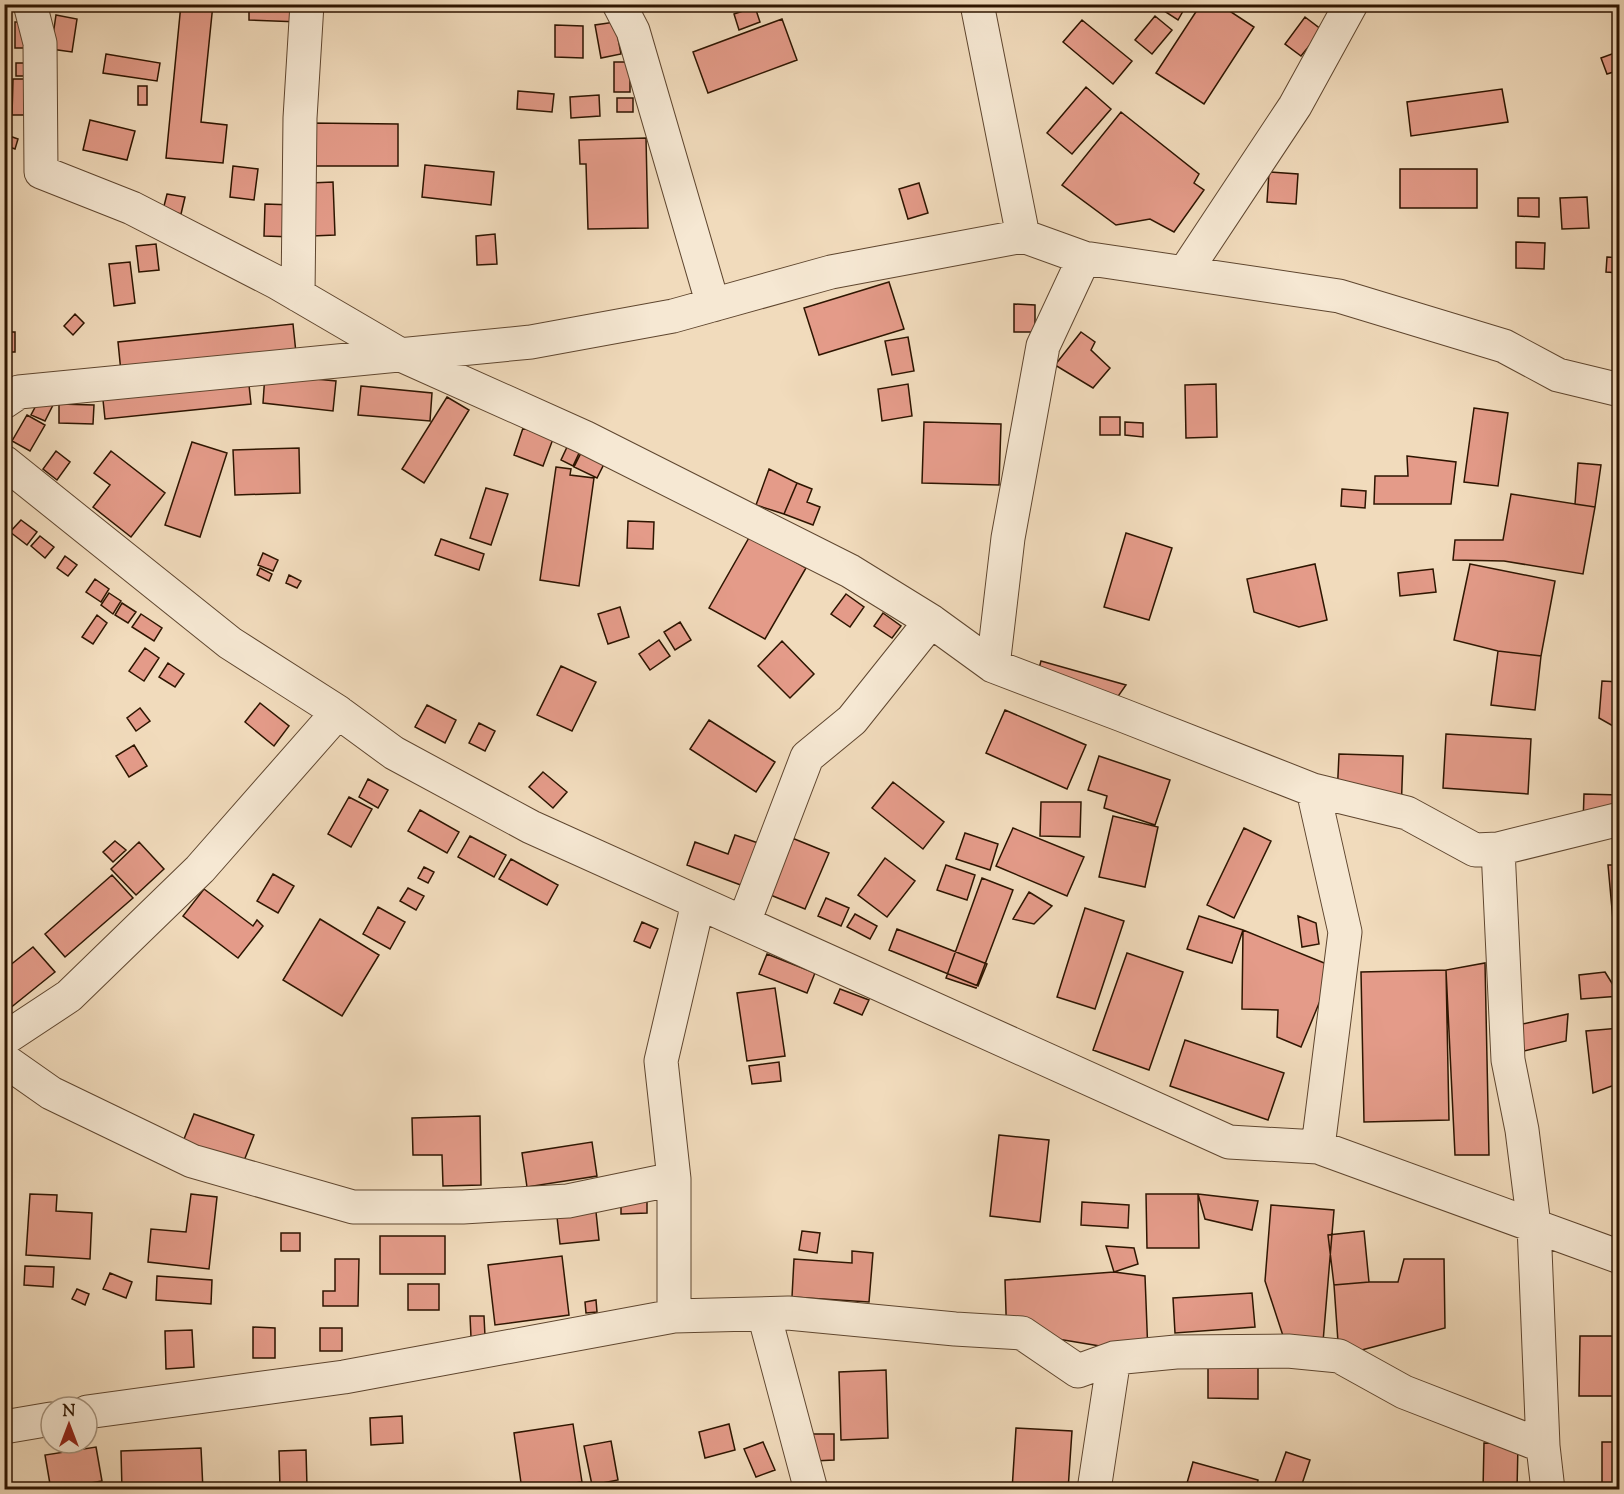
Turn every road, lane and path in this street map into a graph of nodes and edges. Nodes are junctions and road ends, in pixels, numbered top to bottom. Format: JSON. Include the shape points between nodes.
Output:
{"nodes":[{"id":1,"x":30,"y":4,"type":"edge"},
{"id":2,"x":307,"y":4,"type":"edge"},
{"id":3,"x":619,"y":4,"type":"edge"},
{"id":4,"x":976,"y":4,"type":"edge"},
{"id":5,"x":1352,"y":4,"type":"edge"},
{"id":6,"x":1023,"y":236,"type":"junction"},
{"id":7,"x":1084,"y":258,"type":"junction"},
{"id":8,"x":1185,"y":272,"type":"junction"},
{"id":9,"x":298,"y":295,"type":"junction"},
{"id":10,"x":713,"y":305,"type":"junction"},
{"id":11,"x":402,"y":356,"type":"junction"},
{"id":12,"x":1620,"y":390,"type":"edge"},
{"id":13,"x":4,"y":402,"type":"edge"},
{"id":14,"x":4,"y":462,"type":"edge"},
{"id":15,"x":931,"y":621,"type":"junction"},
{"id":16,"x":993,"y":666,"type":"junction"},
{"id":17,"x":338,"y":712,"type":"junction"},
{"id":18,"x":1313,"y":790,"type":"junction"},
{"id":19,"x":1620,"y":819,"type":"edge"},
{"id":20,"x":1498,"y":849,"type":"junction"},
{"id":21,"x":698,"y":903,"type":"junction"},
{"id":22,"x":744,"y":922,"type":"junction"},
{"id":23,"x":4,"y":1039,"type":"edge"},
{"id":24,"x":4,"y":1060,"type":"edge"},
{"id":25,"x":1318,"y":1147,"type":"junction"},
{"id":26,"x":674,"y":1179,"type":"junction"},
{"id":27,"x":1534,"y":1225,"type":"junction"},
{"id":28,"x":1620,"y":1257,"type":"edge"},
{"id":29,"x":764,"y":1314,"type":"junction"},
{"id":30,"x":674,"y":1316,"type":"junction"},
{"id":31,"x":1114,"y":1358,"type":"junction"},
{"id":32,"x":99,"y":1410,"type":"edge"},
{"id":33,"x":39,"y":1421,"type":"edge"},
{"id":34,"x":4,"y":1427,"type":"edge"},
{"id":35,"x":1543,"y":1446,"type":"junction"},
{"id":36,"x":811,"y":1490,"type":"edge"},
{"id":37,"x":1095,"y":1490,"type":"edge"},
{"id":38,"x":1548,"y":1490,"type":"edge"}],
"edges":[{"from":1,"to":9,"type":"street","via":[[40,43],[41,172],[132,208]]},
{"from":2,"to":9,"type":"street","via":[[300,118]]},
{"from":3,"to":10,"type":"street","via":[[633,31]]},
{"from":4,"to":6,"type":"street"},
{"from":5,"to":8,"type":"street","via":[[1294,106]]},
{"from":6,"to":7,"type":"street"},
{"from":6,"to":10,"type":"street","via":[[831,272]]},
{"from":7,"to":8,"type":"street"},
{"from":7,"to":16,"type":"street","via":[[1043,345],[1008,538]]},
{"from":8,"to":12,"type":"street","via":[[1339,297],[1504,346],[1558,375]]},
{"from":9,"to":11,"type":"street"},
{"from":10,"to":11,"type":"street","via":[[531,342]]},
{"from":11,"to":13,"type":"street","via":[[20,392]]},
{"from":11,"to":15,"type":"street","via":[[584,437],[850,571]]},
{"from":14,"to":17,"type":"street","via":[[230,643]]},
{"from":15,"to":16,"type":"street"},
{"from":15,"to":22,"type":"street","via":[[852,720],[807,758]]},
{"from":16,"to":18,"type":"street"},
{"from":17,"to":21,"type":"street","via":[[394,753],[531,827]]},
{"from":17,"to":23,"type":"street","via":[[200,869],[69,996]]},
{"from":18,"to":20,"type":"street","via":[[1407,813],[1475,850]]},
{"from":18,"to":25,"type":"street","via":[[1345,932]]},
{"from":19,"to":20,"type":"street"},
{"from":20,"to":27,"type":"street","via":[[1508,1060]]},
{"from":21,"to":22,"type":"street"},
{"from":21,"to":26,"type":"street","via":[[661,1061]]},
{"from":22,"to":25,"type":"street","via":[[1229,1142]]},
{"from":24,"to":26,"type":"street","via":[[51,1093],[192,1161],[353,1207],[463,1207],[568,1201]]},
{"from":25,"to":27,"type":"street"},
{"from":26,"to":30,"type":"street"},
{"from":27,"to":28,"type":"street"},
{"from":27,"to":35,"type":"street"},
{"from":29,"to":30,"type":"street"},
{"from":29,"to":31,"type":"street","via":[[1022,1333],[1078,1371]]},
{"from":29,"to":36,"type":"street"},
{"from":30,"to":32,"type":"street","via":[[344,1377]]},
{"from":31,"to":35,"type":"street","via":[[1176,1352],[1288,1351],[1339,1356],[1404,1392]]},
{"from":31,"to":37,"type":"street"},
{"from":33,"to":34,"type":"street"},
{"from":35,"to":38,"type":"street"}]}
